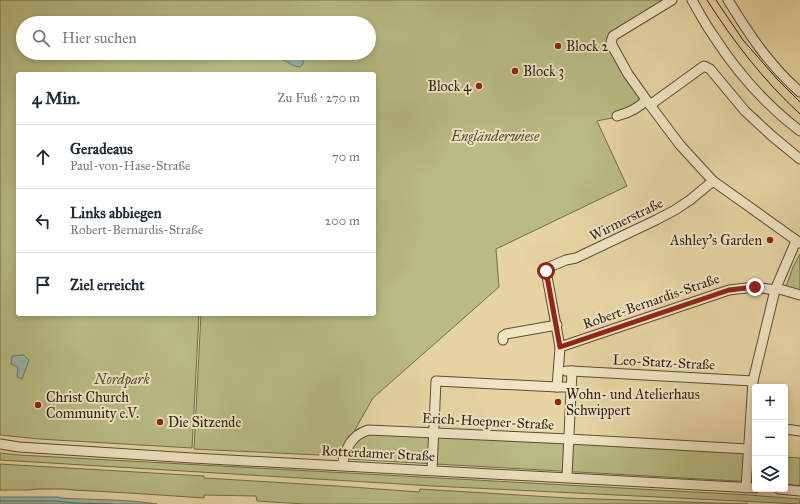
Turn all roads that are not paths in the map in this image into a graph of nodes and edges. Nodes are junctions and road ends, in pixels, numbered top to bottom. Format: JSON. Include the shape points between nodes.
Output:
{"nodes":[{"id":1,"x":672,"y":0,"type":"edge"},
{"id":2,"x":692,"y":0,"type":"edge"},
{"id":3,"x":728,"y":0,"type":"edge"},
{"id":4,"x":800,"y":92,"type":"edge"},
{"id":5,"x":648,"y":103,"type":"junction"},
{"id":6,"x":617,"y":116,"type":"dead end"},
{"id":7,"x":800,"y":131,"type":"edge"},
{"id":8,"x":800,"y":159,"type":"edge"},
{"id":9,"x":713,"y":181,"type":"junction"},
{"id":10,"x":798,"y":242,"type":"edge"},
{"id":11,"x":775,"y":289,"type":"junction"},
{"id":12,"x":800,"y":295,"type":"edge"},
{"id":13,"x":557,"y":325,"type":"junction"},
{"id":14,"x":503,"y":340,"type":"dead end"},
{"id":15,"x":560,"y":347,"type":"junction"},
{"id":16,"x":558,"y":370,"type":"junction"},
{"id":17,"x":572,"y":371,"type":"junction"},
{"id":18,"x":753,"y":381,"type":"junction"},
{"id":19,"x":557,"y":386,"type":"junction"},
{"id":20,"x":571,"y":387,"type":"junction"},
{"id":21,"x":752,"y":420,"type":"edge"},
{"id":22,"x":752,"y":426,"type":"edge"},
{"id":23,"x":788,"y":429,"type":"edge"},
{"id":24,"x":800,"y":431,"type":"edge"},
{"id":25,"x":434,"y":432,"type":"junction"},
{"id":26,"x":569,"y":439,"type":"junction"},
{"id":27,"x":0,"y":444,"type":"edge"},
{"id":28,"x":748,"y":449,"type":"junction"},
{"id":29,"x":342,"y":465,"type":"junction"},
{"id":30,"x":432,"y":470,"type":"junction"},
{"id":31,"x":567,"y":477,"type":"junction"},
{"id":32,"x":751,"y":488,"type":"edge"},
{"id":33,"x":788,"y":490,"type":"edge"},
{"id":34,"x":800,"y":491,"type":"edge"}],
"edges":[{"from":1,"to":5,"type":"street","via":[[611,39],[628,74]]},
{"from":2,"to":7,"type":"street","via":[[713,35],[750,83]]},
{"from":3,"to":4,"type":"street","via":[[744,28]]},
{"from":5,"to":6,"type":"street"},
{"from":5,"to":8,"type":"street","via":[[704,66],[710,69],[745,111]]},
{"from":5,"to":9,"type":"street","via":[[680,146]]},
{"from":9,"to":10,"type":"street"},
{"from":9,"to":13,"type":"street","name":"Wirmerstraße","via":[[690,200],[656,220],[576,258],[550,266],[546,271]]},
{"from":10,"to":11,"type":"street"},
{"from":11,"to":12,"type":"street","name":"Robert-Bernardis-Straße"},
{"from":11,"to":15,"type":"street","name":"Robert-Bernardis-Straße","via":[[755,287],[729,290]]},
{"from":11,"to":18,"type":"street"},
{"from":13,"to":14,"type":"street","via":[[506,334]]},
{"from":13,"to":15,"type":"street"},
{"from":15,"to":16,"type":"street"},
{"from":16,"to":17,"type":"street","name":"Leo-Statz-Straße"},
{"from":16,"to":19,"type":"street"},
{"from":17,"to":18,"type":"street","name":"Leo-Statz-Straße"},
{"from":17,"to":20,"type":"street"},
{"from":18,"to":21,"type":"street"},
{"from":19,"to":20,"type":"street"},
{"from":19,"to":25,"type":"street","via":[[436,382]]},
{"from":20,"to":26,"type":"street"},
{"from":22,"to":28,"type":"street"},
{"from":23,"to":24,"type":"street"},
{"from":25,"to":26,"type":"street","name":"Erich-Hoepner-Straße"},
{"from":25,"to":29,"type":"street","name":"Erich-Hoepner-Straße","via":[[364,432],[353,438]]},
{"from":25,"to":30,"type":"street"},
{"from":26,"to":28,"type":"street","name":"Erich-Hoepner-Straße"},
{"from":26,"to":31,"type":"street"},
{"from":27,"to":29,"type":"street","name":"Rotterdamer Straße","via":[[192,458]]},
{"from":28,"to":32,"type":"street"},
{"from":29,"to":30,"type":"street","name":"Rotterdamer Straße"},
{"from":30,"to":31,"type":"street","name":"Rotterdamer Straße"},
{"from":31,"to":32,"type":"street","name":"Rotterdamer Straße"},
{"from":33,"to":34,"type":"street"}]}
